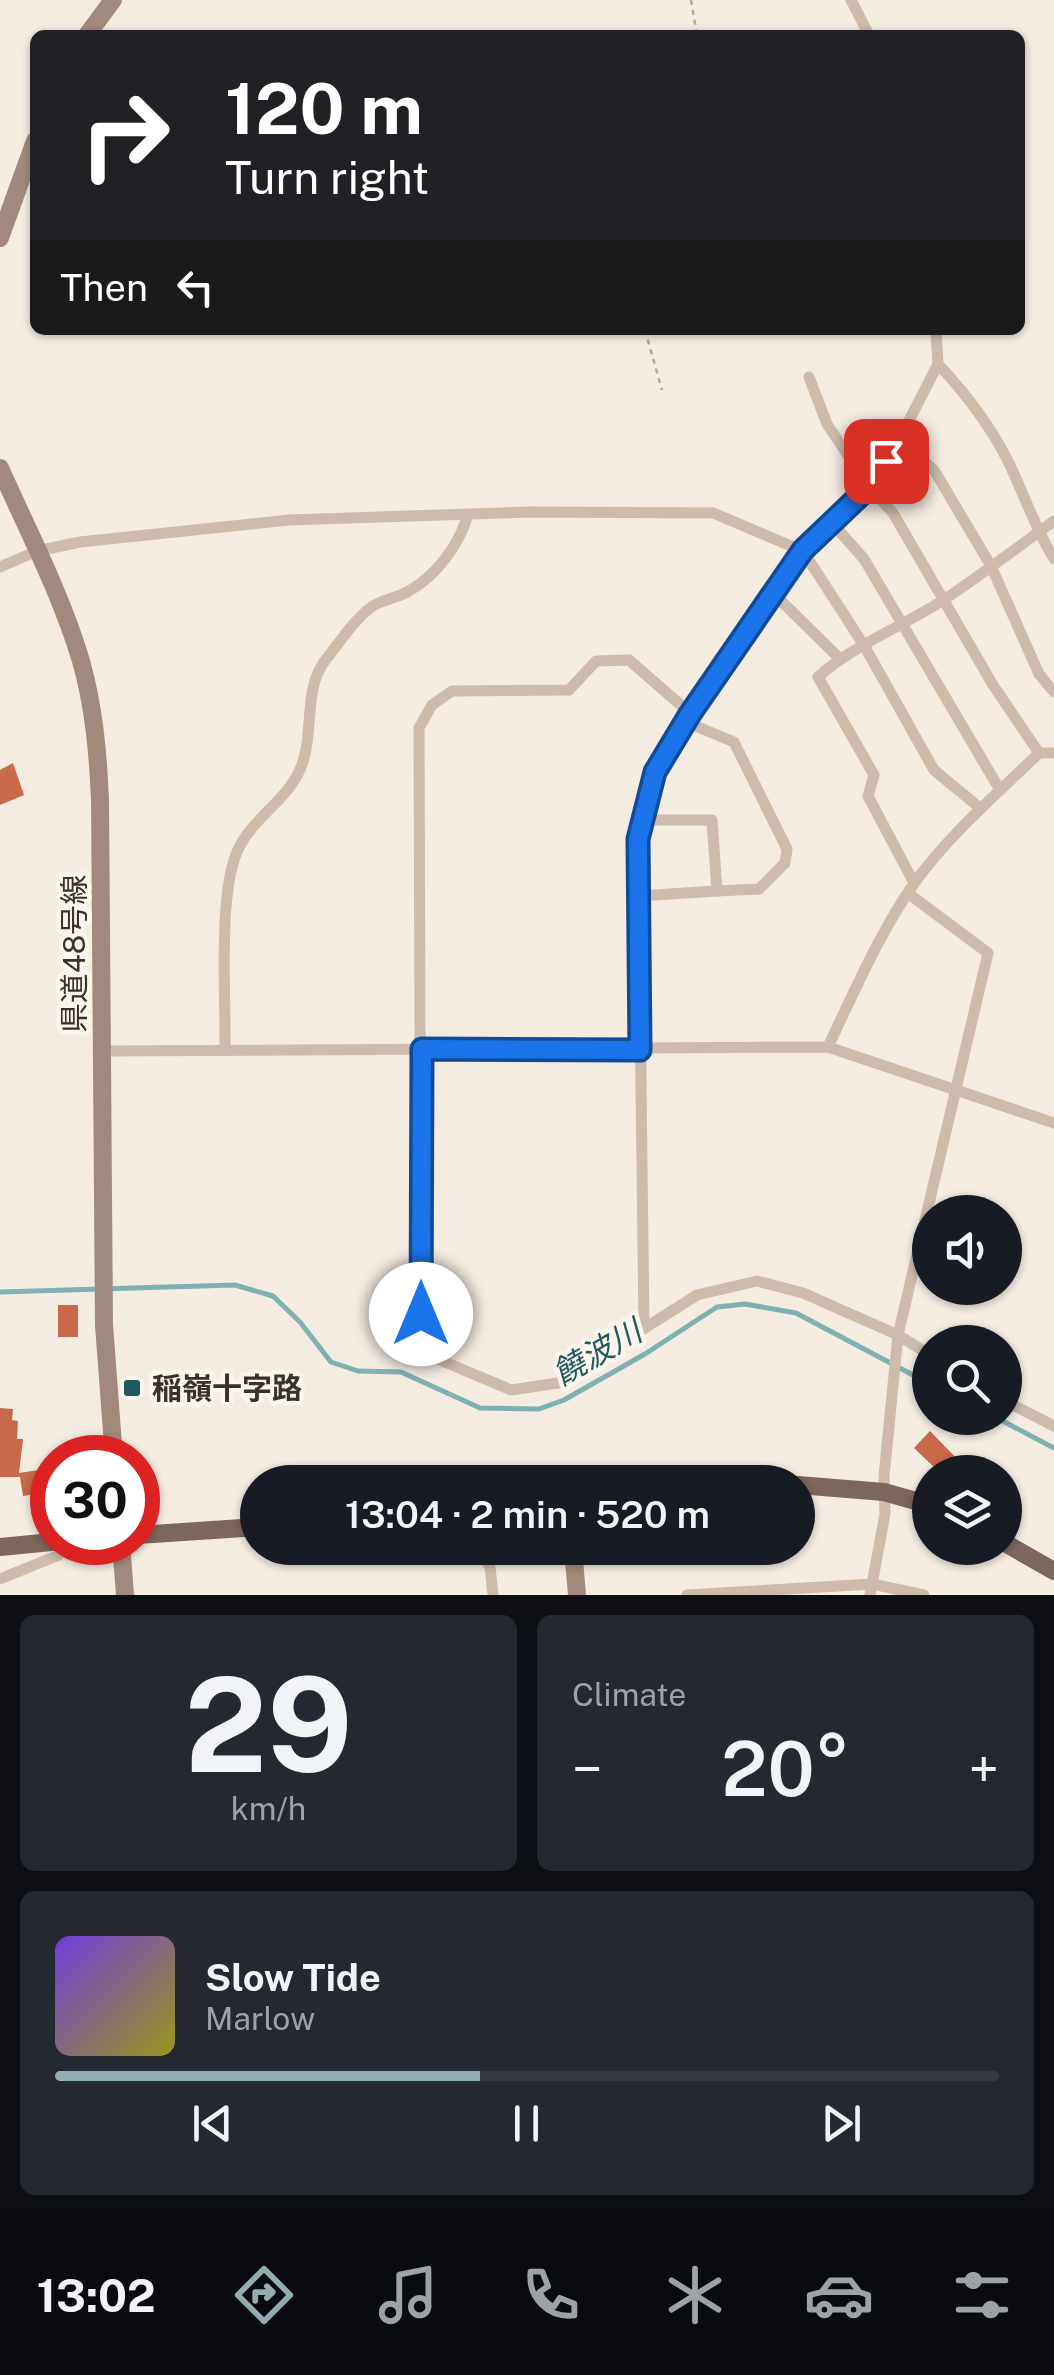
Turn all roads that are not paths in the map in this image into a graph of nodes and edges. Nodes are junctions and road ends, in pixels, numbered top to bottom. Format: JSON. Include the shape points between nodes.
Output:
{"nodes":[{"id":1,"x":113,"y":0,"type":"edge"},
{"id":2,"x":851,"y":0,"type":"edge"},
{"id":3,"x":90,"y":30,"type":"edge"},
{"id":4,"x":867,"y":30,"type":"edge"},
{"id":5,"x":30,"y":154,"type":"edge"},
{"id":6,"x":0,"y":238,"type":"edge"},
{"id":7,"x":936,"y":335,"type":"edge"},
{"id":8,"x":938,"y":364,"type":"junction"},
{"id":9,"x":810,"y":377,"type":"dead end"},
{"id":10,"x":898,"y":440,"type":"junction"},
{"id":11,"x":0,"y":468,"type":"edge"},
{"id":12,"x":869,"y":487,"type":"junction"},
{"id":13,"x":468,"y":514,"type":"junction"},
{"id":14,"x":1054,"y":521,"type":"edge"},
{"id":15,"x":834,"y":524,"type":"junction"},
{"id":16,"x":1038,"y":532,"type":"junction"},
{"id":17,"x":803,"y":550,"type":"junction"},
{"id":18,"x":37,"y":552,"type":"junction"},
{"id":19,"x":1054,"y":559,"type":"edge"},
{"id":20,"x":991,"y":566,"type":"junction"},
{"id":21,"x":0,"y":568,"type":"edge"},
{"id":22,"x":774,"y":594,"type":"junction"},
{"id":23,"x":944,"y":599,"type":"junction"},
{"id":24,"x":902,"y":624,"type":"junction"},
{"id":25,"x":865,"y":647,"type":"junction"},
{"id":26,"x":839,"y":658,"type":"junction"},
{"id":27,"x":1054,"y":692,"type":"edge"},
{"id":28,"x":688,"y":718,"type":"junction"},
{"id":29,"x":1038,"y":753,"type":"junction"},
{"id":30,"x":1054,"y":753,"type":"edge"},
{"id":31,"x":1000,"y":790,"type":"junction"},
{"id":32,"x":980,"y":808,"type":"junction"},
{"id":33,"x":643,"y":820,"type":"junction"},
{"id":34,"x":912,"y":889,"type":"junction"},
{"id":35,"x":717,"y":892,"type":"junction"},
{"id":36,"x":638,"y":896,"type":"junction"},
{"id":37,"x":828,"y":1047,"type":"junction"},
{"id":38,"x":422,"y":1049,"type":"junction"},
{"id":39,"x":102,"y":1050,"type":"junction"},
{"id":40,"x":225,"y":1050,"type":"junction"},
{"id":41,"x":640,"y":1050,"type":"junction"},
{"id":42,"x":956,"y":1092,"type":"junction"},
{"id":43,"x":1054,"y":1123,"type":"edge"},
{"id":44,"x":644,"y":1328,"type":"junction"},
{"id":45,"x":898,"y":1336,"type":"junction"},
{"id":46,"x":912,"y":1344,"type":"edge"},
{"id":47,"x":1022,"y":1410,"type":"edge"},
{"id":48,"x":1054,"y":1426,"type":"edge"},
{"id":49,"x":112,"y":1435,"type":"edge"},
{"id":50,"x":815,"y":1486,"type":"edge"},
{"id":51,"x":884,"y":1492,"type":"junction"},
{"id":52,"x":912,"y":1499,"type":"edge"},
{"id":53,"x":240,"y":1528,"type":"edge"},
{"id":54,"x":160,"y":1534,"type":"edge"},
{"id":55,"x":30,"y":1544,"type":"edge"},
{"id":56,"x":0,"y":1547,"type":"edge"},
{"id":57,"x":1022,"y":1553,"type":"edge"},
{"id":58,"x":34,"y":1565,"type":"edge"},
{"id":59,"x":122,"y":1565,"type":"edge"},
{"id":60,"x":489,"y":1565,"type":"edge"},
{"id":61,"x":574,"y":1565,"type":"edge"},
{"id":62,"x":1054,"y":1571,"type":"edge"},
{"id":63,"x":0,"y":1579,"type":"edge"},
{"id":64,"x":871,"y":1590,"type":"edge"},
{"id":65,"x":125,"y":1595,"type":"edge"},
{"id":66,"x":494,"y":1595,"type":"edge"},
{"id":67,"x":577,"y":1595,"type":"edge"},
{"id":68,"x":687,"y":1595,"type":"edge"},
{"id":69,"x":924,"y":1595,"type":"edge"}],
"edges":[{"from":1,"to":3,"type":"main road"},
{"from":2,"to":4,"type":"street"},
{"from":5,"to":6,"type":"main road"},
{"from":7,"to":8,"type":"street"},
{"from":8,"to":10,"type":"street"},
{"from":8,"to":16,"type":"street","via":[[996,439]]},
{"from":9,"to":12,"type":"street","via":[[827,424]]},
{"from":10,"to":12,"type":"street"},
{"from":10,"to":20,"type":"street","via":[[934,470]]},
{"from":11,"to":18,"type":"main road","name":"県道48号線"},
{"from":12,"to":15,"type":"street"},
{"from":12,"to":23,"type":"street","via":[[893,513]]},
{"from":13,"to":17,"type":"street","via":[[713,514]]},
{"from":13,"to":18,"type":"street","via":[[290,520]]},
{"from":13,"to":40,"type":"street","via":[[434,572],[372,607],[323,662],[300,772],[237,850],[228,884]]},
{"from":14,"to":16,"type":"street"},
{"from":15,"to":17,"type":"street"},
{"from":15,"to":24,"type":"street","via":[[864,559]]},
{"from":16,"to":19,"type":"street"},
{"from":16,"to":20,"type":"street"},
{"from":17,"to":22,"type":"street"},
{"from":17,"to":25,"type":"street"},
{"from":18,"to":21,"type":"street"},
{"from":18,"to":39,"type":"main road","name":"県道48号線","via":[[75,642],[94,719]]},
{"from":20,"to":23,"type":"street"},
{"from":20,"to":27,"type":"street"},
{"from":22,"to":26,"type":"street"},
{"from":22,"to":28,"type":"street"},
{"from":23,"to":24,"type":"street"},
{"from":23,"to":29,"type":"street"},
{"from":24,"to":25,"type":"street"},
{"from":24,"to":31,"type":"street"},
{"from":25,"to":26,"type":"street"},
{"from":25,"to":32,"type":"street","via":[[934,770]]},
{"from":26,"to":34,"type":"street","via":[[818,677],[874,775],[868,796]]},
{"from":28,"to":33,"type":"street","via":[[655,772]]},
{"from":28,"to":35,"type":"street","via":[[734,742],[787,850],[785,862],[759,889]]},
{"from":28,"to":38,"type":"street","via":[[629,660],[596,661],[569,690],[452,691],[432,705],[419,728]]},
{"from":29,"to":30,"type":"street"},
{"from":29,"to":31,"type":"street"},
{"from":31,"to":32,"type":"street"},
{"from":32,"to":34,"type":"street"},
{"from":33,"to":35,"type":"street","via":[[712,820]]},
{"from":33,"to":36,"type":"street"},
{"from":34,"to":37,"type":"street"},
{"from":34,"to":42,"type":"street","via":[[988,953]]},
{"from":35,"to":36,"type":"street"},
{"from":36,"to":41,"type":"street"},
{"from":37,"to":41,"type":"street"},
{"from":37,"to":42,"type":"street"},
{"from":38,"to":40,"type":"street"},
{"from":38,"to":41,"type":"street"},
{"from":38,"to":44,"type":"street","via":[[421,1352],[510,1390],[558,1383]]},
{"from":39,"to":40,"type":"street"},
{"from":39,"to":49,"type":"main road","name":"県道48号線","via":[[104,1325]]},
{"from":41,"to":44,"type":"street"},
{"from":42,"to":43,"type":"street"},
{"from":42,"to":45,"type":"street"},
{"from":44,"to":45,"type":"street","via":[[696,1295],[756,1280],[803,1293]]},
{"from":45,"to":46,"type":"street"},
{"from":45,"to":51,"type":"street"},
{"from":47,"to":48,"type":"street"},
{"from":50,"to":51,"type":"main road"},
{"from":51,"to":52,"type":"main road"},
{"from":51,"to":64,"type":"street"},
{"from":53,"to":54,"type":"main road"},
{"from":55,"to":56,"type":"main road"},
{"from":57,"to":62,"type":"main road"},
{"from":58,"to":63,"type":"street"},
{"from":59,"to":65,"type":"main road"},
{"from":60,"to":66,"type":"street"},
{"from":61,"to":67,"type":"main road"},
{"from":64,"to":68,"type":"street"},
{"from":64,"to":69,"type":"street"}]}
